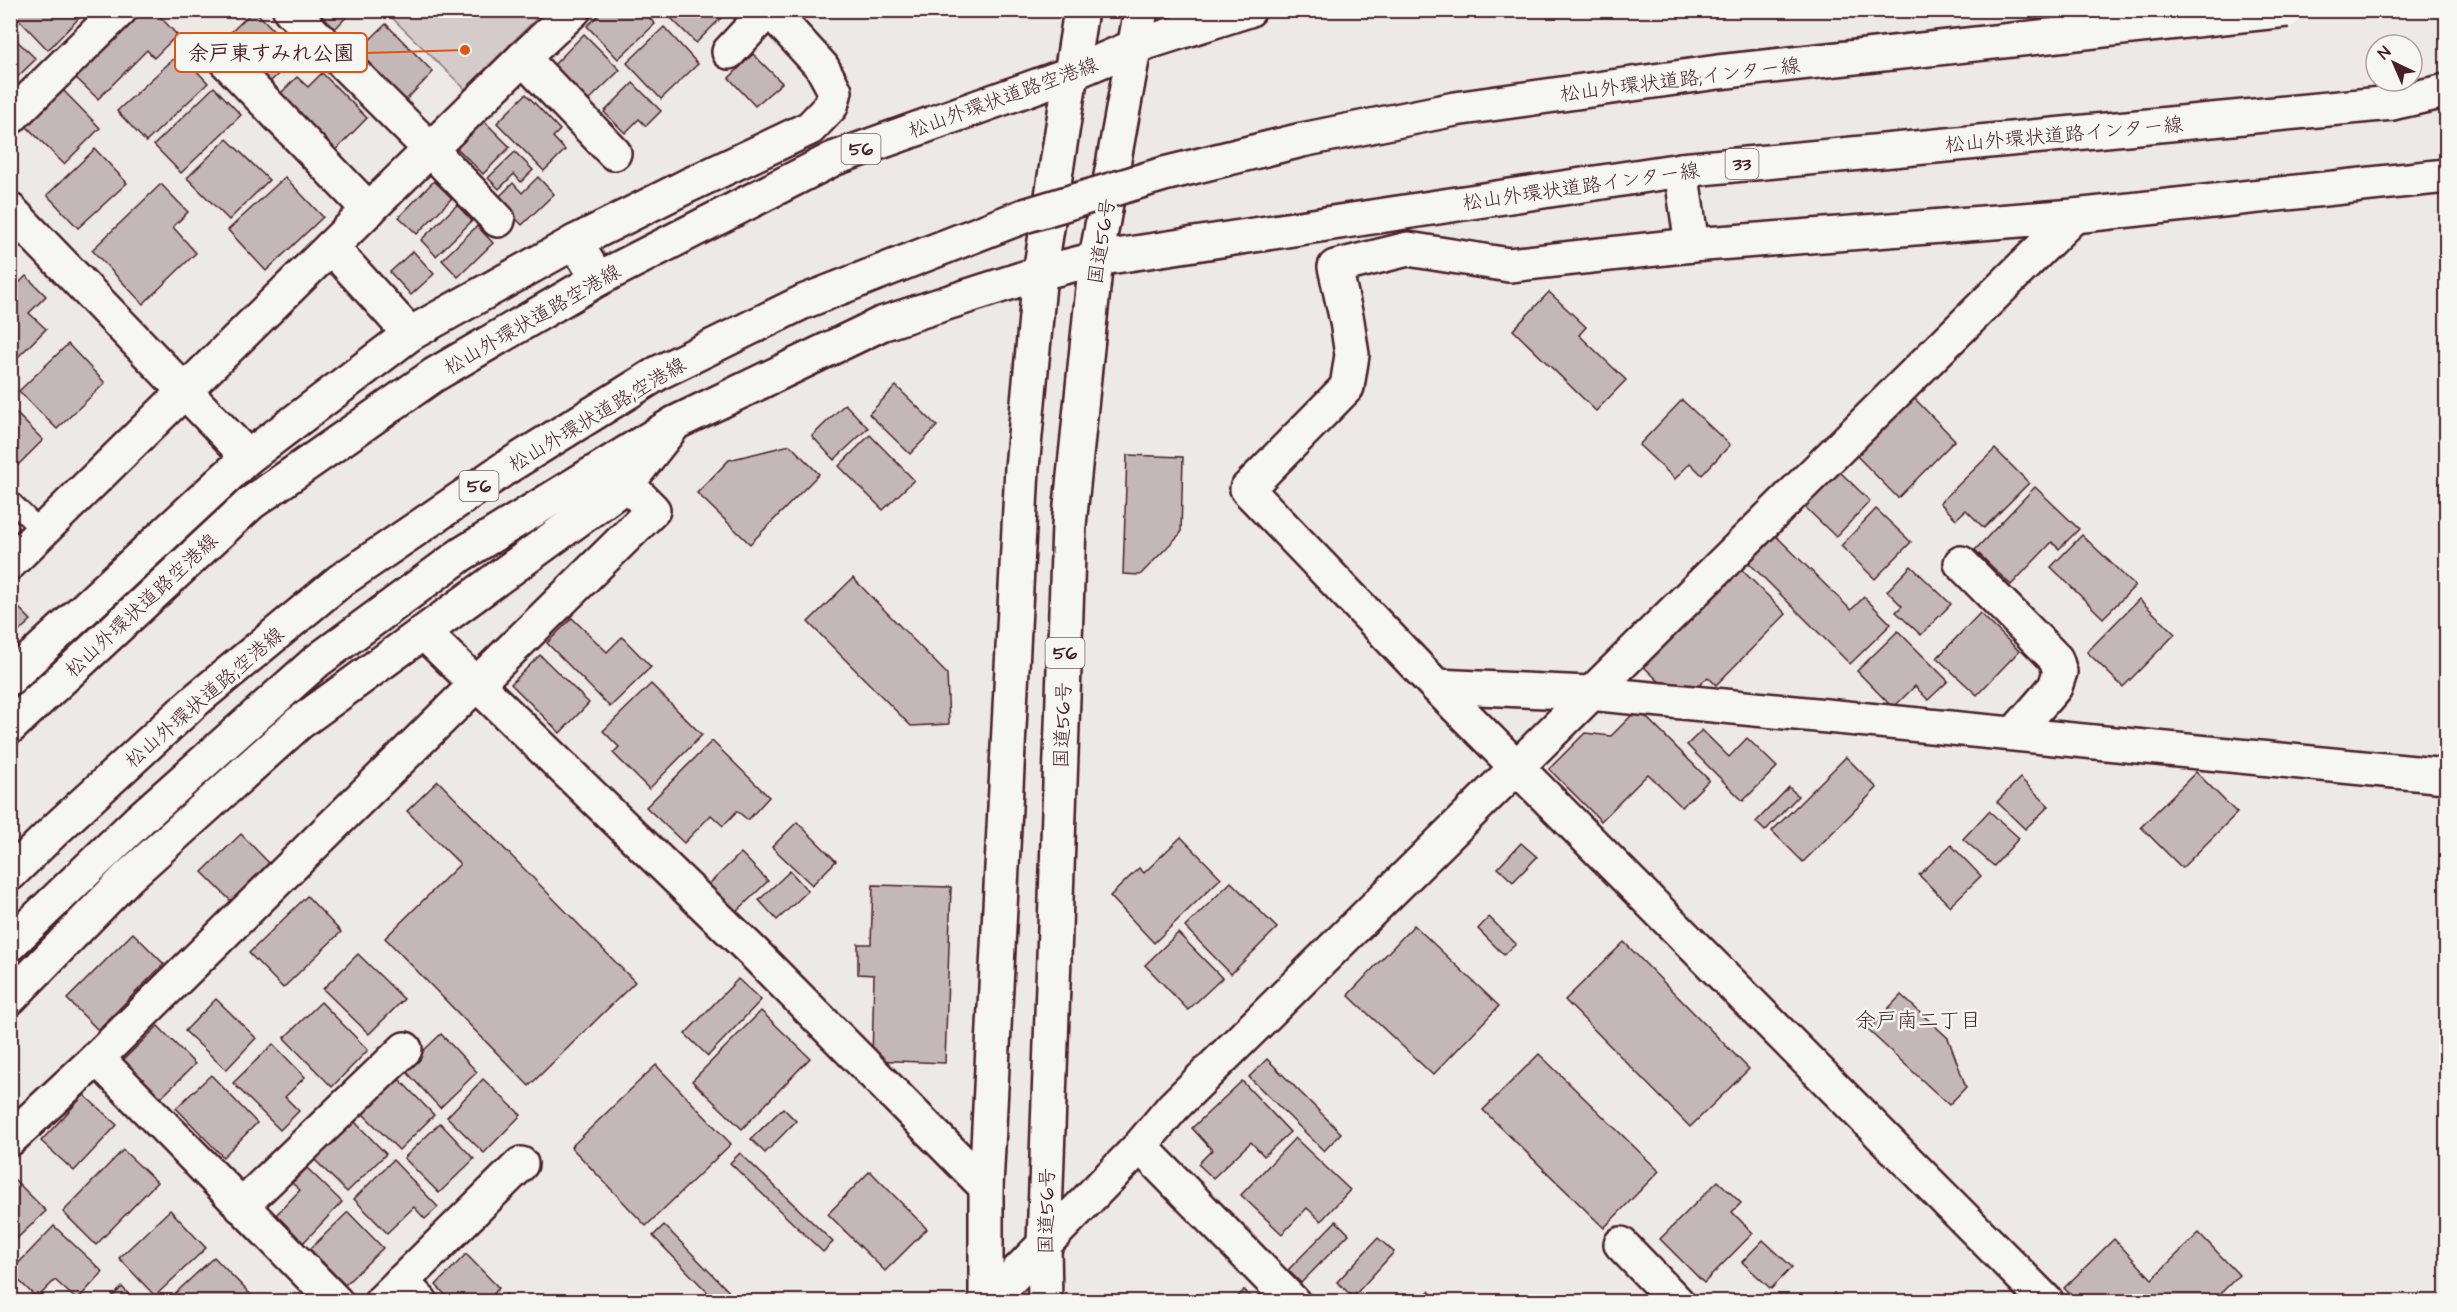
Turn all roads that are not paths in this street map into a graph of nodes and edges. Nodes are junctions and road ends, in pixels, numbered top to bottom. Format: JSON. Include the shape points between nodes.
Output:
{"nodes":[{"id":1,"x":120,"y":10,"type":"edge"},
{"id":2,"x":290,"y":10,"type":"edge"},
{"id":3,"x":574,"y":10,"type":"edge"},
{"id":4,"x":769,"y":10,"type":"edge"},
{"id":5,"x":1081,"y":10,"type":"edge"},
{"id":6,"x":1141,"y":10,"type":"edge"},
{"id":7,"x":1249,"y":10,"type":"edge"},
{"id":8,"x":2287,"y":10,"type":"edge"},
{"id":9,"x":1136,"y":46,"type":"junction"},
{"id":10,"x":729,"y":52,"type":"dead end"},
{"id":11,"x":220,"y":56,"type":"dead end"},
{"id":12,"x":523,"y":57,"type":"junction"},
{"id":13,"x":1070,"y":74,"type":"junction"},
{"id":14,"x":2446,"y":91,"type":"edge"},
{"id":15,"x":2446,"y":98,"type":"edge"},
{"id":16,"x":2392,"y":103,"type":"junction"},
{"id":17,"x":10,"y":118,"type":"edge"},
{"id":18,"x":430,"y":149,"type":"junction"},
{"id":19,"x":614,"y":153,"type":"dead end"},
{"id":20,"x":1681,"y":170,"type":"junction"},
{"id":21,"x":2446,"y":176,"type":"edge"},
{"id":22,"x":1082,"y":198,"type":"joint"},
{"id":23,"x":10,"y":210,"type":"edge"},
{"id":24,"x":369,"y":210,"type":"junction"},
{"id":25,"x":2074,"y":216,"type":"junction"},
{"id":26,"x":498,"y":220,"type":"dead end"},
{"id":27,"x":575,"y":242,"type":"junction"},
{"id":28,"x":1692,"y":245,"type":"junction"},
{"id":29,"x":331,"y":247,"type":"junction"},
{"id":30,"x":1096,"y":259,"type":"junction"},
{"id":31,"x":1040,"y":273,"type":"junction"},
{"id":32,"x":598,"y":279,"type":"junction"},
{"id":33,"x":410,"y":334,"type":"junction"},
{"id":34,"x":184,"y":391,"type":"junction"},
{"id":35,"x":675,"y":423,"type":"junction"},
{"id":36,"x":248,"y":457,"type":"junction"},
{"id":37,"x":627,"y":484,"type":"junction"},
{"id":38,"x":10,"y":500,"type":"edge"},
{"id":39,"x":42,"y":532,"type":"junction"},
{"id":40,"x":10,"y":563,"type":"edge"},
{"id":41,"x":1961,"y":563,"type":"dead end"},
{"id":42,"x":423,"y":633,"type":"junction"},
{"id":43,"x":10,"y":678,"type":"edge"},
{"id":44,"x":477,"y":683,"type":"junction"},
{"id":45,"x":1436,"y":686,"type":"junction"},
{"id":46,"x":1590,"y":693,"type":"junction"},
{"id":47,"x":10,"y":728,"type":"edge"},
{"id":48,"x":2015,"y":733,"type":"junction"},
{"id":49,"x":1516,"y":766,"type":"junction"},
{"id":50,"x":2446,"y":777,"type":"edge"},
{"id":51,"x":10,"y":874,"type":"edge"},
{"id":52,"x":10,"y":944,"type":"edge"},
{"id":53,"x":10,"y":998,"type":"edge"},
{"id":54,"x":405,"y":1049,"type":"dead end"},
{"id":55,"x":97,"y":1058,"type":"junction"},
{"id":56,"x":10,"y":1139,"type":"edge"},
{"id":57,"x":1140,"y":1146,"type":"junction"},
{"id":58,"x":521,"y":1164,"type":"dead end"},
{"id":59,"x":986,"y":1187,"type":"junction"},
{"id":60,"x":241,"y":1206,"type":"junction"},
{"id":61,"x":1044,"y":1244,"type":"junction"},
{"id":62,"x":1621,"y":1244,"type":"dead end"},
{"id":63,"x":401,"y":1295,"type":"edge"},
{"id":64,"x":336,"y":1302,"type":"edge"},
{"id":65,"x":987,"y":1302,"type":"edge"},
{"id":66,"x":1045,"y":1302,"type":"edge"},
{"id":67,"x":1293,"y":1302,"type":"edge"},
{"id":68,"x":1677,"y":1302,"type":"edge"},
{"id":69,"x":2047,"y":1302,"type":"edge"}],
"edges":[{"from":1,"to":17,"type":"main road"},
{"from":2,"to":18,"type":"main road"},
{"from":3,"to":12,"type":"main road"},
{"from":4,"to":10,"type":"main road"},
{"from":4,"to":27,"type":"main road","via":[[822,67],[835,91],[831,106],[810,128]]},
{"from":5,"to":13,"type":"main road"},
{"from":6,"to":9,"type":"main road","name":"国道56号","number":"56"},
{"from":7,"to":9,"type":"main road"},
{"from":8,"to":22,"type":"main road","name":"松山外環状道路;インター線","bridge":true,"via":[[1718,72],[1455,109],[1302,140]]},
{"from":9,"to":13,"type":"main road","name":"松山外環状道路空港線","number":"56"},
{"from":9,"to":30,"type":"main road","name":"国道56号","number":"56"},
{"from":11,"to":24,"type":"main road"},
{"from":12,"to":18,"type":"main road"},
{"from":12,"to":19,"type":"main road"},
{"from":13,"to":31,"type":"main road"},
{"from":13,"to":32,"type":"main road","name":"松山外環状道路空港線","number":"56","via":[[833,159]]},
{"from":14,"to":16,"type":"main road"},
{"from":15,"to":16,"type":"main road"},
{"from":16,"to":20,"type":"main road","name":"松山外環状道路インター線","number":"33"},
{"from":18,"to":24,"type":"main road"},
{"from":18,"to":26,"type":"main road"},
{"from":20,"to":28,"type":"main road"},
{"from":20,"to":30,"type":"main road","name":"松山外環状道路インター線","number":"33"},
{"from":21,"to":25,"type":"main road"},
{"from":22,"to":51,"type":"main road","name":"松山外環状道路;空港線","number":"56","bridge":true,"via":[[1024,216],[803,302],[660,372],[507,467],[331,588],[196,700]]},
{"from":23,"to":34,"type":"main road"},
{"from":24,"to":29,"type":"main road"},
{"from":25,"to":28,"type":"main road"},
{"from":25,"to":46,"type":"main road"},
{"from":27,"to":32,"type":"main road"},
{"from":27,"to":33,"type":"main road"},
{"from":28,"to":45,"type":"main road","via":[[1509,265],[1408,249],[1335,267],[1352,355],[1347,387],[1247,489]]},
{"from":29,"to":33,"type":"main road"},
{"from":29,"to":34,"type":"main road"},
{"from":30,"to":31,"type":"main road","number":"56"},
{"from":30,"to":61,"type":"main road","name":"国道56号","number":"56","via":[[1069,525]]},
{"from":31,"to":35,"type":"main road","number":"56","via":[[880,324]]},
{"from":31,"to":59,"type":"main road","via":[[1022,468]]},
{"from":32,"to":47,"type":"main road","name":"松山外環状道路空港線","number":"56","via":[[434,375],[251,503]]},
{"from":33,"to":36,"type":"main road"},
{"from":34,"to":36,"type":"main road"},
{"from":34,"to":39,"type":"main road"},
{"from":35,"to":37,"type":"main road"},
{"from":35,"to":52,"type":"main road","number":"56","via":[[462,554],[317,661],[140,819]]},
{"from":36,"to":43,"type":"main road"},
{"from":37,"to":42,"type":"main road"},
{"from":37,"to":44,"type":"main road","via":[[653,510]]},
{"from":38,"to":39,"type":"lane"},
{"from":39,"to":40,"type":"main road"},
{"from":41,"to":48,"type":"main road","via":[[2056,659],[2060,672],[2055,687]]},
{"from":42,"to":44,"type":"main road"},
{"from":42,"to":53,"type":"main road","via":[[299,723],[128,877]]},
{"from":44,"to":55,"type":"main road"},
{"from":44,"to":59,"type":"main road","via":[[753,952]]},
{"from":45,"to":46,"type":"main road"},
{"from":45,"to":49,"type":"main road"},
{"from":46,"to":48,"type":"main road"},
{"from":46,"to":49,"type":"main road"},
{"from":48,"to":50,"type":"main road"},
{"from":49,"to":57,"type":"main road","via":[[1173,1107]]},
{"from":49,"to":69,"type":"main road"},
{"from":54,"to":60,"type":"main road"},
{"from":55,"to":56,"type":"main road"},
{"from":55,"to":60,"type":"main road"},
{"from":57,"to":61,"type":"main road"},
{"from":57,"to":67,"type":"main road"},
{"from":58,"to":63,"type":"main road"},
{"from":59,"to":65,"type":"main road"},
{"from":60,"to":64,"type":"main road"},
{"from":61,"to":65,"type":"main road"},
{"from":61,"to":66,"type":"main road","name":"国道56号","number":"56"},
{"from":62,"to":68,"type":"main road"}]}
